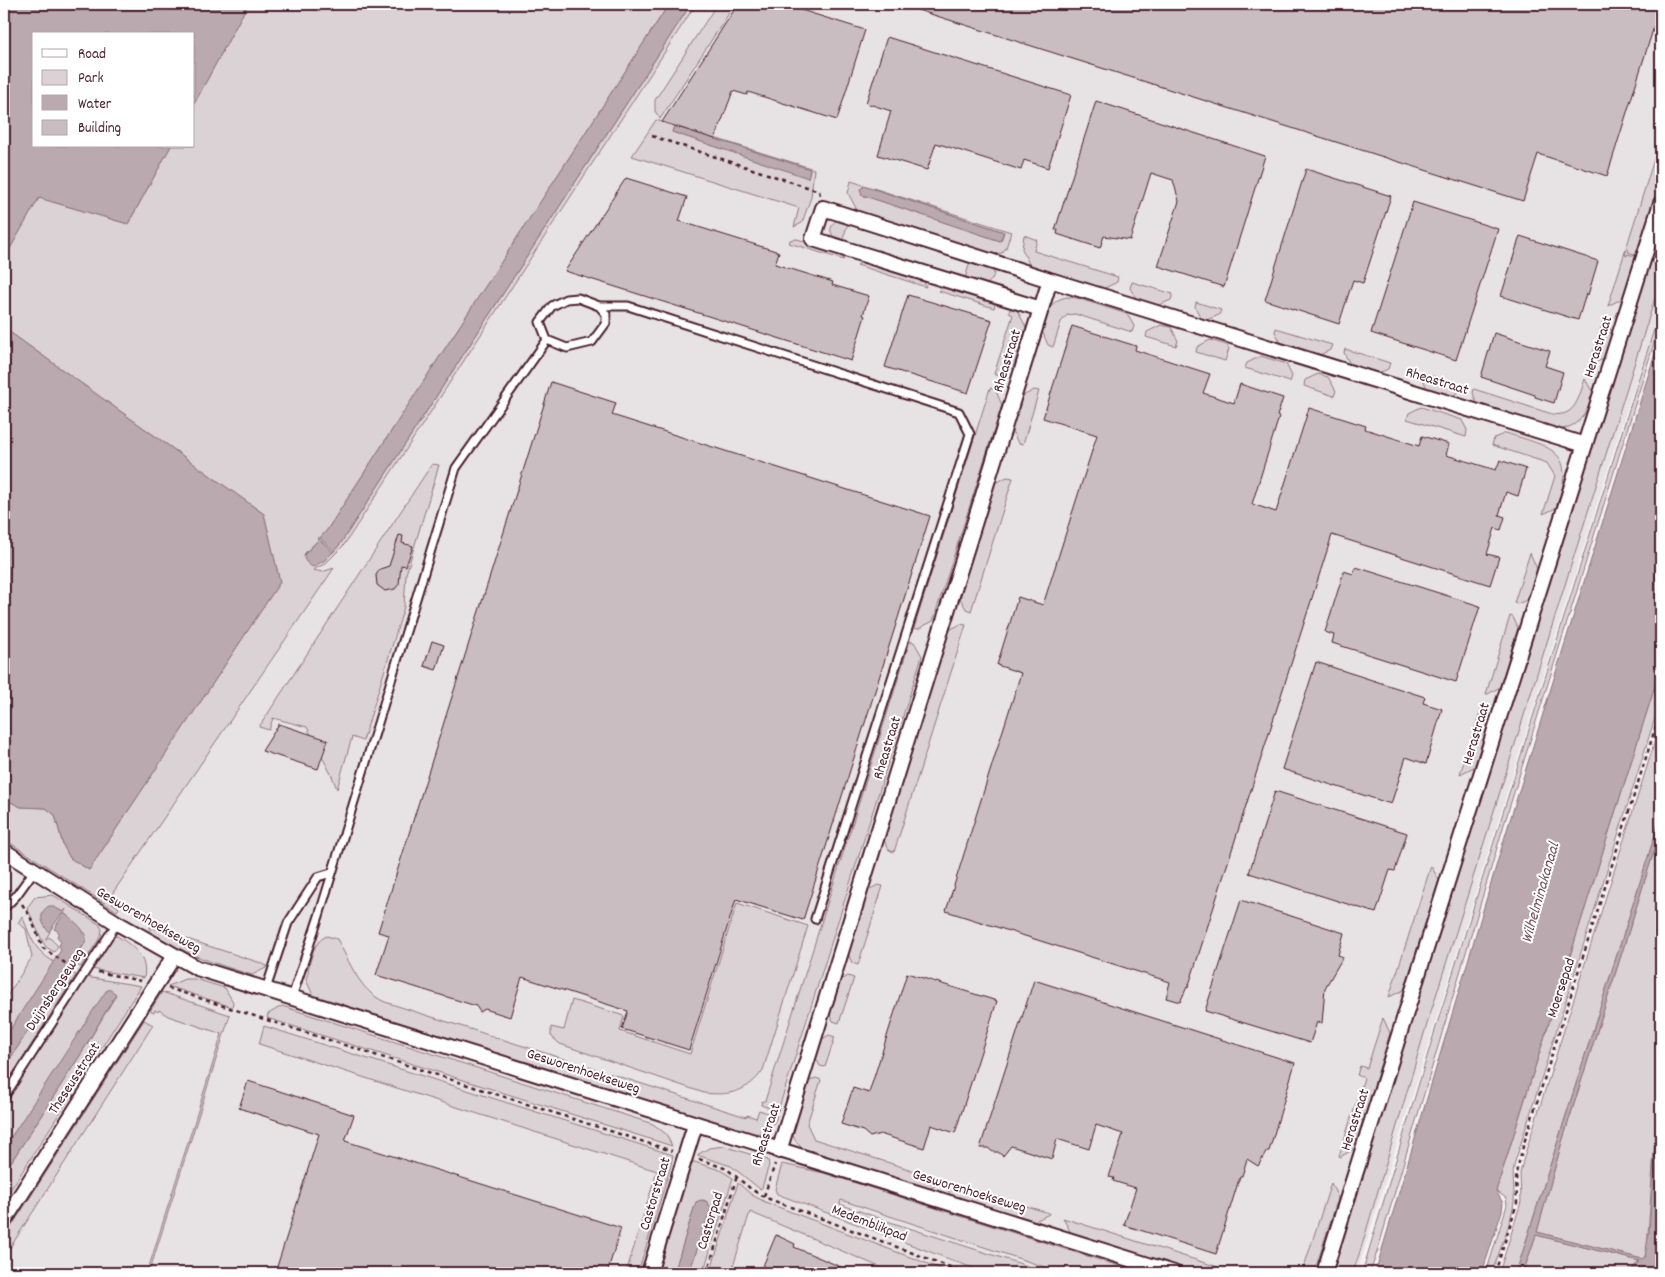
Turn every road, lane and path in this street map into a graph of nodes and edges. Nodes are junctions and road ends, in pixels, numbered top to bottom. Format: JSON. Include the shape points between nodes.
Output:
{"nodes":[{"id":1,"x":652,"y":136,"type":"dead end"},
{"id":2,"x":1661,"y":203,"type":"edge"},
{"id":3,"x":823,"y":208,"type":"junction"},
{"id":4,"x":1050,"y":280,"type":"junction"},
{"id":5,"x":599,"y":306,"type":"junction"},
{"id":6,"x":1041,"y":309,"type":"junction"},
{"id":7,"x":547,"y":340,"type":"junction"},
{"id":8,"x":1585,"y":445,"type":"junction"},
{"id":9,"x":1661,"y":710,"type":"edge"},
{"id":10,"x":4,"y":851,"type":"edge"},
{"id":11,"x":34,"y":871,"type":"junction"},
{"id":12,"x":331,"y":874,"type":"junction"},
{"id":13,"x":16,"y":896,"type":"junction"},
{"id":14,"x":4,"y":908,"type":"edge"},
{"id":15,"x":815,"y":919,"type":"dead end"},
{"id":16,"x":116,"y":923,"type":"junction"},
{"id":17,"x":174,"y":956,"type":"junction"},
{"id":18,"x":86,"y":969,"type":"junction"},
{"id":19,"x":156,"y":984,"type":"junction"},
{"id":20,"x":266,"y":989,"type":"junction"},
{"id":21,"x":292,"y":997,"type":"junction"},
{"id":22,"x":4,"y":1097,"type":"edge"},
{"id":23,"x":695,"y":1125,"type":"junction"},
{"id":24,"x":779,"y":1150,"type":"junction"},
{"id":25,"x":685,"y":1154,"type":"junction"},
{"id":26,"x":737,"y":1176,"type":"junction"},
{"id":27,"x":764,"y":1197,"type":"junction"},
{"id":28,"x":4,"y":1221,"type":"edge"},
{"id":29,"x":649,"y":1273,"type":"edge"},
{"id":30,"x":707,"y":1273,"type":"edge"},
{"id":31,"x":966,"y":1273,"type":"edge"},
{"id":32,"x":1174,"y":1273,"type":"edge"},
{"id":33,"x":1324,"y":1273,"type":"edge"},
{"id":34,"x":1495,"y":1273,"type":"edge"}],
"edges":[{"from":1,"to":3,"type":"path","via":[[819,191]]},
{"from":2,"to":8,"type":"street","name":"Herastraat"},
{"from":3,"to":4,"type":"street","name":"Rheastraat"},
{"from":3,"to":6,"type":"street","via":[[813,239]]},
{"from":4,"to":6,"type":"street","name":"Rheastraat"},
{"from":4,"to":8,"type":"street","name":"Rheastraat"},
{"from":5,"to":7,"type":"lane","via":[[578,298],[566,299],[552,306],[540,322]]},
{"from":5,"to":7,"type":"lane","via":[[606,314],[606,323],[592,342],[567,348]]},
{"from":5,"to":15,"type":"lane","via":[[628,306],[959,412],[970,434]]},
{"from":6,"to":24,"type":"street","name":"Rheastraat"},
{"from":7,"to":12,"type":"lane","via":[[456,468]]},
{"from":8,"to":33,"type":"street","name":"Herastraat"},
{"from":9,"to":34,"type":"path","name":"Moersepad","via":[[1524,1143],[1516,1173],[1517,1202]]},
{"from":10,"to":11,"type":"street","name":"Gesworenhoekseweg"},
{"from":11,"to":13,"type":"lane"},
{"from":11,"to":16,"type":"street","name":"Gesworenhoekseweg"},
{"from":12,"to":20,"type":"lane","via":[[318,877],[288,923]]},
{"from":12,"to":21,"type":"lane"},
{"from":13,"to":14,"type":"lane"},
{"from":13,"to":18,"type":"path","via":[[30,916],[44,948],[71,967]]},
{"from":16,"to":17,"type":"street","name":"Gesworenhoekseweg"},
{"from":16,"to":18,"type":"lane","name":"Duijnsbergseweg"},
{"from":17,"to":19,"type":"street","name":"Theseusstraat"},
{"from":17,"to":20,"type":"street","name":"Gesworenhoekseweg","via":[[197,968]]},
{"from":18,"to":19,"type":"path"},
{"from":18,"to":22,"type":"lane","name":"Duijnsbergseweg"},
{"from":19,"to":25,"type":"path"},
{"from":19,"to":28,"type":"street","name":"Theseusstraat"},
{"from":20,"to":21,"type":"street","name":"Gesworenhoekseweg"},
{"from":21,"to":23,"type":"street","name":"Gesworenhoekseweg"},
{"from":23,"to":24,"type":"street","name":"Gesworenhoekseweg"},
{"from":23,"to":25,"type":"street","name":"Castorstraat"},
{"from":24,"to":27,"type":"path","name":"Rheastraat"},
{"from":24,"to":32,"type":"street","name":"Gesworenhoekseweg"},
{"from":25,"to":26,"type":"path","via":[[727,1169]]},
{"from":25,"to":29,"type":"street","name":"Castorstraat"},
{"from":26,"to":27,"type":"path"},
{"from":26,"to":30,"type":"path","name":"Castorpad"},
{"from":27,"to":31,"type":"path","name":"Medemblikpad"}]}
